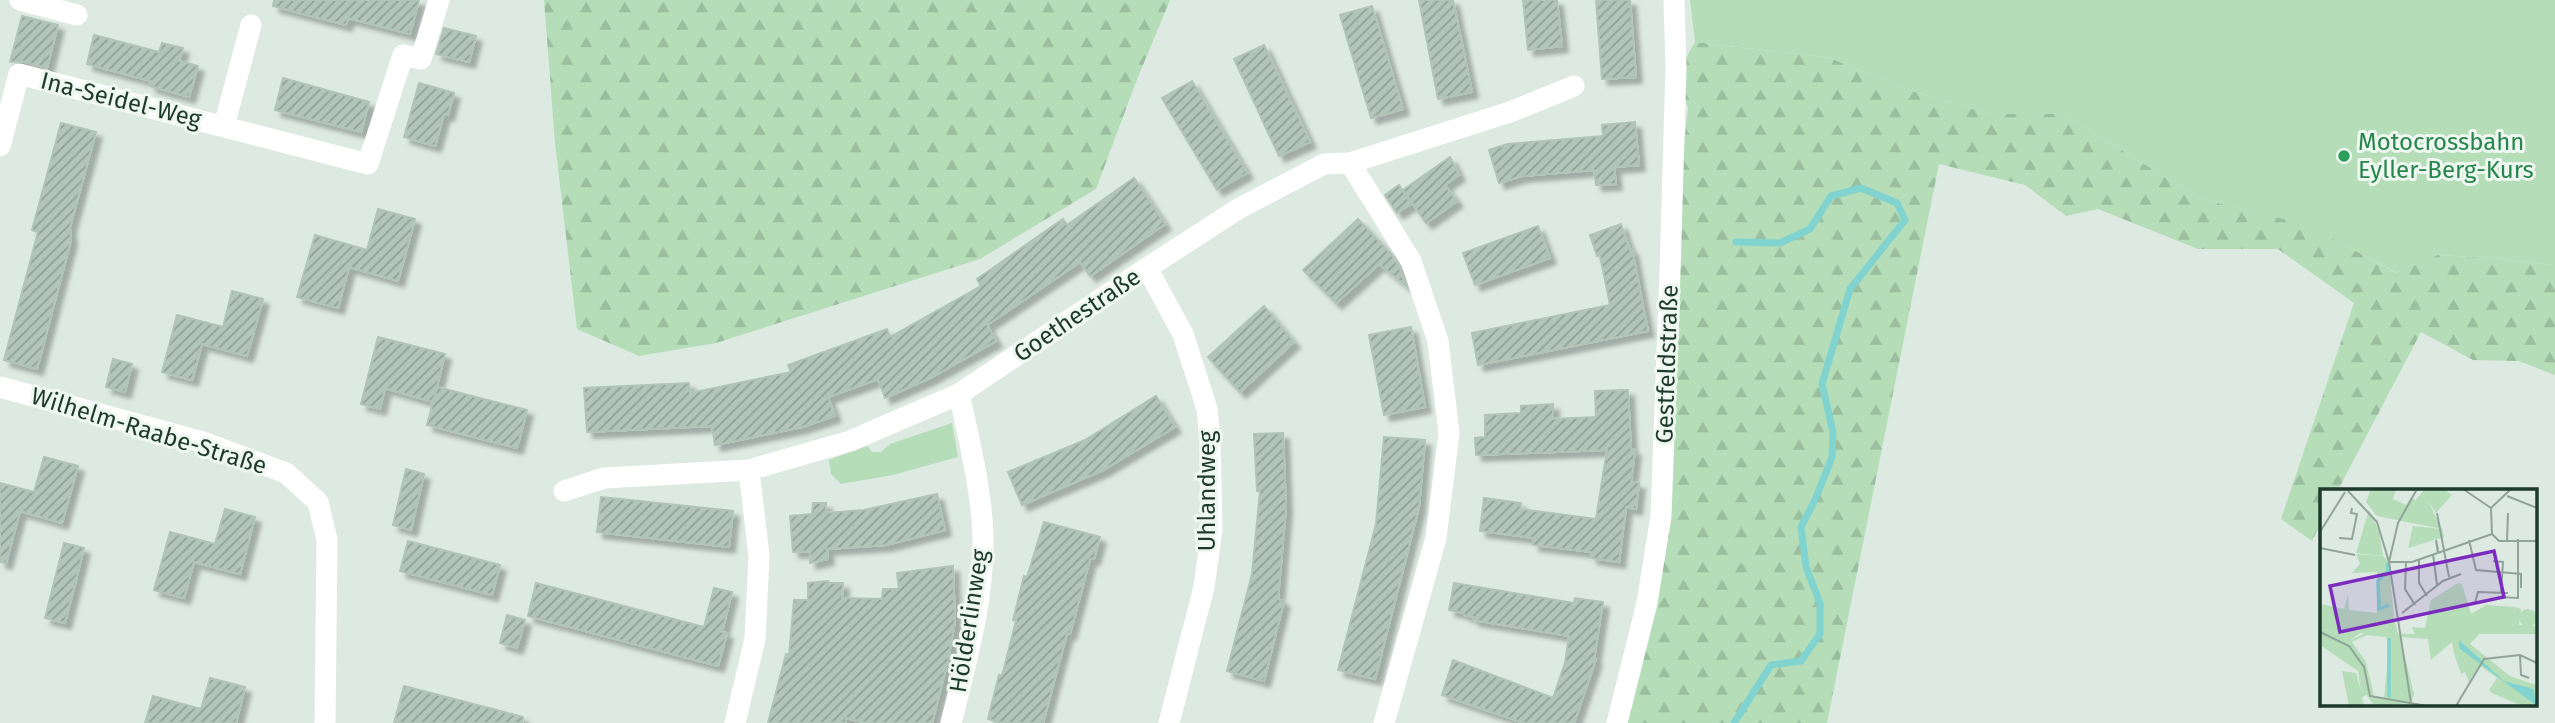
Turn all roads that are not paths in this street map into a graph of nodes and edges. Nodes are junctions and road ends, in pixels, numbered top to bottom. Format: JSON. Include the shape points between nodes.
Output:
{"nodes":[{"id":1,"x":20,"y":0,"type":"edge"},
{"id":2,"x":439,"y":0,"type":"edge"},
{"id":3,"x":1674,"y":0,"type":"edge"},
{"id":4,"x":77,"y":15,"type":"dead end"},
{"id":5,"x":251,"y":25,"type":"dead end"},
{"id":6,"x":1574,"y":86,"type":"dead end"},
{"id":7,"x":224,"y":126,"type":"junction"},
{"id":8,"x":0,"y":146,"type":"edge"},
{"id":9,"x":1350,"y":163,"type":"junction"},
{"id":10,"x":1147,"y":268,"type":"junction"},
{"id":11,"x":0,"y":387,"type":"edge"},
{"id":12,"x":960,"y":394,"type":"junction"},
{"id":13,"x":749,"y":470,"type":"junction"},
{"id":14,"x":564,"y":491,"type":"dead end"},
{"id":15,"x":326,"y":723,"type":"edge"},
{"id":16,"x":735,"y":723,"type":"edge"},
{"id":17,"x":951,"y":723,"type":"edge"},
{"id":18,"x":1169,"y":723,"type":"edge"},
{"id":19,"x":1384,"y":723,"type":"edge"},
{"id":20,"x":1617,"y":723,"type":"edge"}],
"edges":[{"from":1,"to":4,"type":"street"},
{"from":2,"to":7,"type":"street","name":"Ina-Seidel-Weg","via":[[421,59],[403,55],[368,164]]},
{"from":3,"to":20,"type":"street","name":"Gestfeldstraße","via":[[1676,68],[1661,516],[1647,603]]},
{"from":5,"to":7,"type":"street","name":"Ina-Seidel-Weg"},
{"from":6,"to":9,"type":"street","name":"Goethestraße","via":[[1510,112]]},
{"from":7,"to":8,"type":"street","name":"Ina-Seidel-Weg","via":[[19,74]]},
{"from":9,"to":10,"type":"street","name":"Goethestraße","via":[[1324,164],[1238,209]]},
{"from":9,"to":19,"type":"street","via":[[1411,261],[1438,341],[1449,433],[1436,538]]},
{"from":10,"to":12,"type":"street","name":"Goethestraße"},
{"from":10,"to":18,"type":"street","name":"Uhlandweg","via":[[1183,334],[1207,409],[1210,440],[1212,519],[1204,587]]},
{"from":11,"to":15,"type":"street","name":"Wilhelm-Raabe-Straße","via":[[206,443],[286,473],[318,502],[327,540]]},
{"from":12,"to":13,"type":"street","name":"Goethestraße","via":[[850,441]]},
{"from":12,"to":17,"type":"street","name":"Hölderlinweg","via":[[983,537],[969,649]]},
{"from":13,"to":14,"type":"street","name":"Goethestraße","via":[[604,478]]},
{"from":13,"to":16,"type":"street","via":[[759,556],[755,639]]}]}
